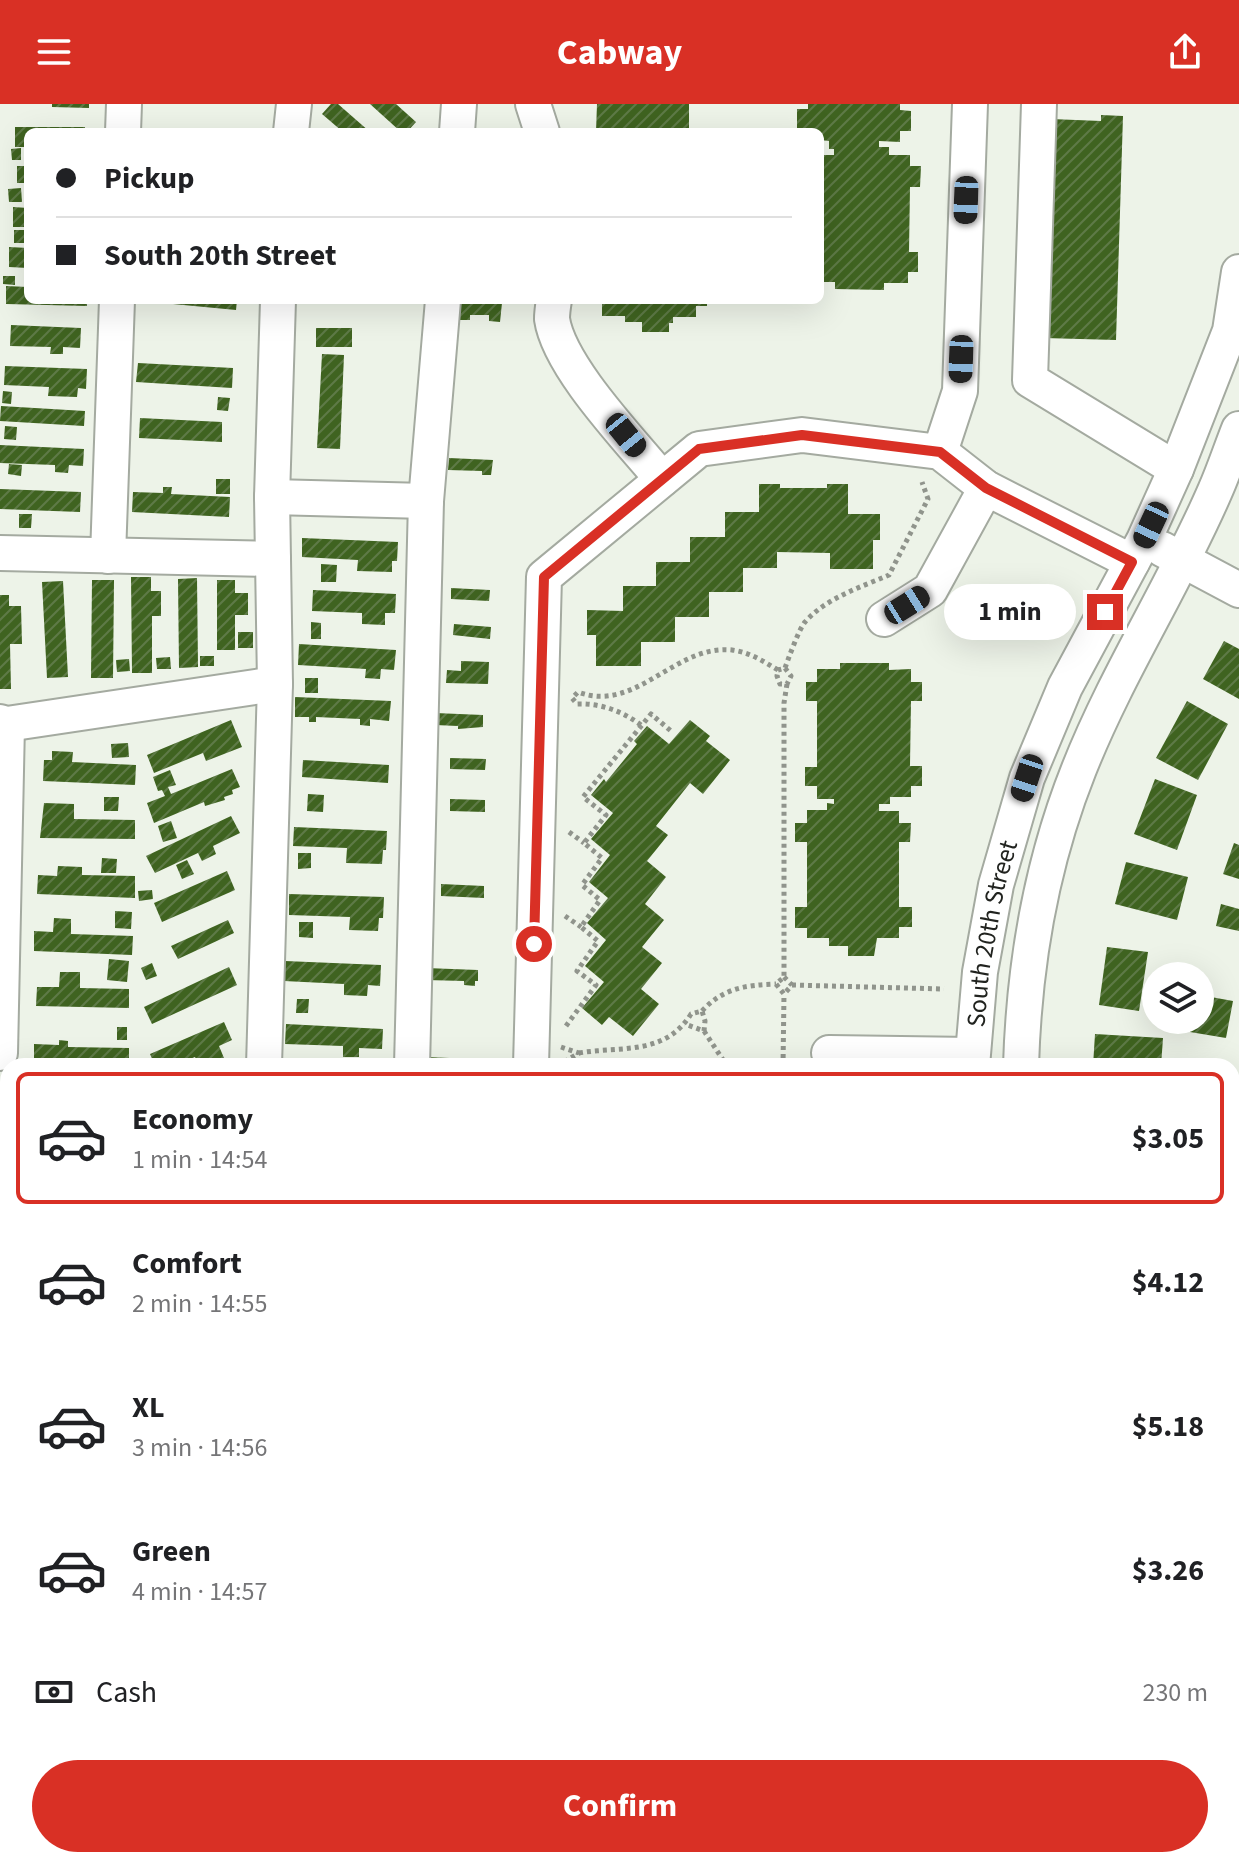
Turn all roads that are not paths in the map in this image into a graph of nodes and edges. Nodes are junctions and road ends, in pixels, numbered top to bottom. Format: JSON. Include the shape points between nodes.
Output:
{"nodes":[{"id":1,"x":124,"y":104,"type":"edge"},
{"id":2,"x":294,"y":104,"type":"edge"},
{"id":3,"x":459,"y":104,"type":"edge"},
{"id":4,"x":533,"y":104,"type":"edge"},
{"id":5,"x":970,"y":104,"type":"edge"},
{"id":6,"x":1039,"y":104,"type":"edge"},
{"id":7,"x":123,"y":128,"type":"edge"},
{"id":8,"x":291,"y":128,"type":"edge"},
{"id":9,"x":457,"y":128,"type":"edge"},
{"id":10,"x":541,"y":128,"type":"edge"},
{"id":11,"x":1239,"y":272,"type":"edge"},
{"id":12,"x":117,"y":304,"type":"edge"},
{"id":13,"x":278,"y":304,"type":"edge"},
{"id":14,"x":443,"y":304,"type":"edge"},
{"id":15,"x":554,"y":304,"type":"edge"},
{"id":16,"x":1236,"y":307,"type":"edge"},
{"id":17,"x":1239,"y":429,"type":"edge"},
{"id":18,"x":930,"y":465,"type":"junction"},
{"id":19,"x":1176,"y":469,"type":"junction"},
{"id":20,"x":662,"y":479,"type":"junction"},
{"id":21,"x":986,"y":488,"type":"junction"},
{"id":22,"x":272,"y":497,"type":"junction"},
{"id":23,"x":426,"y":501,"type":"junction"},
{"id":24,"x":1138,"y":551,"type":"junction"},
{"id":25,"x":0,"y":553,"type":"edge"},
{"id":26,"x":108,"y":556,"type":"junction"},
{"id":27,"x":273,"y":559,"type":"junction"},
{"id":28,"x":1182,"y":560,"type":"junction"},
{"id":29,"x":1239,"y":590,"type":"edge"},
{"id":30,"x":884,"y":619,"type":"dead end"},
{"id":31,"x":275,"y":684,"type":"junction"},
{"id":32,"x":4,"y":723,"type":"edge"},
{"id":33,"x":0,"y":1053,"type":"edge"},
{"id":34,"x":829,"y":1053,"type":"dead end"},
{"id":35,"x":264,"y":1058,"type":"edge"},
{"id":36,"x":412,"y":1058,"type":"edge"},
{"id":37,"x":550,"y":1058,"type":"edge"},
{"id":38,"x":918,"y":1058,"type":"edge"},
{"id":39,"x":972,"y":1058,"type":"edge"},
{"id":40,"x":1021,"y":1058,"type":"edge"}],
"edges":[{"from":1,"to":7,"type":"street"},
{"from":2,"to":8,"type":"street"},
{"from":3,"to":9,"type":"street"},
{"from":4,"to":10,"type":"street"},
{"from":5,"to":18,"type":"street","via":[[960,391]]},
{"from":6,"to":19,"type":"street","via":[[1030,380]]},
{"from":11,"to":16,"type":"street","name":"South 20th Street"},
{"from":12,"to":26,"type":"street"},
{"from":13,"to":22,"type":"street"},
{"from":14,"to":23,"type":"street"},
{"from":15,"to":20,"type":"street","via":[[560,345],[572,368]]},
{"from":16,"to":19,"type":"street","name":"South 20th Street"},
{"from":17,"to":28,"type":"street","name":"South 20th Street"},
{"from":18,"to":20,"type":"street","via":[[802,435],[699,449]]},
{"from":18,"to":21,"type":"street"},
{"from":19,"to":24,"type":"street","name":"South 20th Street"},
{"from":20,"to":37,"type":"street","via":[[544,577]]},
{"from":21,"to":24,"type":"street"},
{"from":21,"to":30,"type":"street","via":[[930,590]]},
{"from":22,"to":23,"type":"street"},
{"from":22,"to":27,"type":"street"},
{"from":23,"to":36,"type":"street"},
{"from":24,"to":28,"type":"street"},
{"from":24,"to":39,"type":"street","name":"South 20th Street","via":[[1065,687],[1015,815],[980,972]]},
{"from":25,"to":26,"type":"street"},
{"from":26,"to":27,"type":"street"},
{"from":27,"to":31,"type":"street"},
{"from":28,"to":29,"type":"street"},
{"from":28,"to":40,"type":"street","name":"South 20th Street","via":[[1097,728],[1059,826],[1032,935]]},
{"from":31,"to":32,"type":"street"},
{"from":31,"to":35,"type":"street"},
{"from":32,"to":33,"type":"street"},
{"from":34,"to":38,"type":"street"}]}
